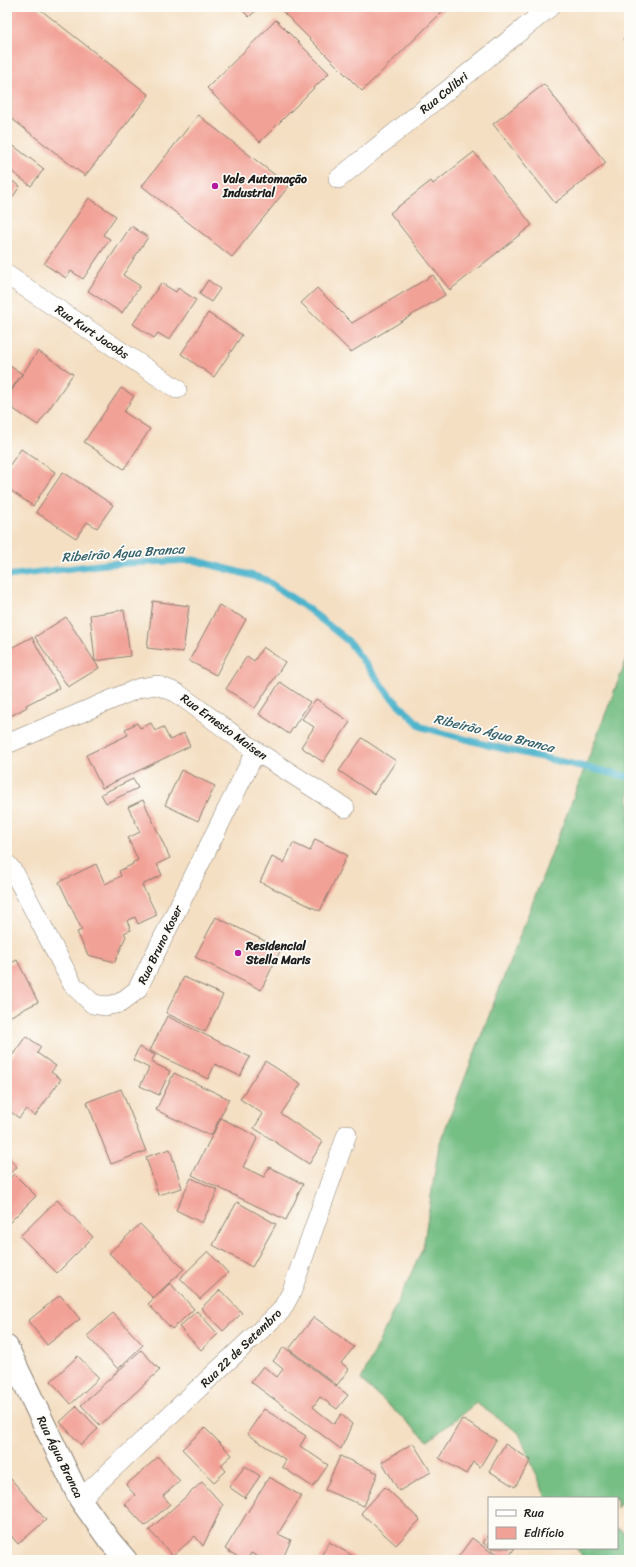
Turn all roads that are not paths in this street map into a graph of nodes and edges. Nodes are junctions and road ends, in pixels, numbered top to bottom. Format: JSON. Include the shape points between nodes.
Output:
{"nodes":[{"id":1,"x":550,"y":7,"type":"edge"},
{"id":2,"x":338,"y":179,"type":"dead end"},
{"id":3,"x":7,"y":275,"type":"edge"},
{"id":4,"x":178,"y":390,"type":"dead end"},
{"id":5,"x":7,"y":744,"type":"edge"},
{"id":6,"x":256,"y":751,"type":"junction"},
{"id":7,"x":345,"y":808,"type":"dead end"},
{"id":8,"x":7,"y":864,"type":"edge"},
{"id":9,"x":347,"y":1134,"type":"dead end"},
{"id":10,"x":7,"y":1347,"type":"edge"},
{"id":11,"x":80,"y":1498,"type":"junction"},
{"id":12,"x":126,"y":1560,"type":"edge"}],
"edges":[{"from":1,"to":2,"type":"street","name":"Rua Colibri"},
{"from":3,"to":4,"type":"street","name":"Rua Kurt Jacobs"},
{"from":5,"to":6,"type":"street","name":"Rua Ernesto Maisen","via":[[138,688],[157,685],[178,693]]},
{"from":6,"to":7,"type":"street","name":"Rua Ernesto Maisen"},
{"from":6,"to":8,"type":"street","name":"Rua Bruno Koser","via":[[137,990],[120,1003],[106,1006],[93,1004],[73,985],[15,874]]},
{"from":9,"to":11,"type":"street","name":"Rua 22 de Setembro","via":[[291,1293],[281,1311]]},
{"from":10,"to":11,"type":"street","name":"Rua Água Branca"},
{"from":11,"to":12,"type":"street","name":"Rua Água Branca"}]}
